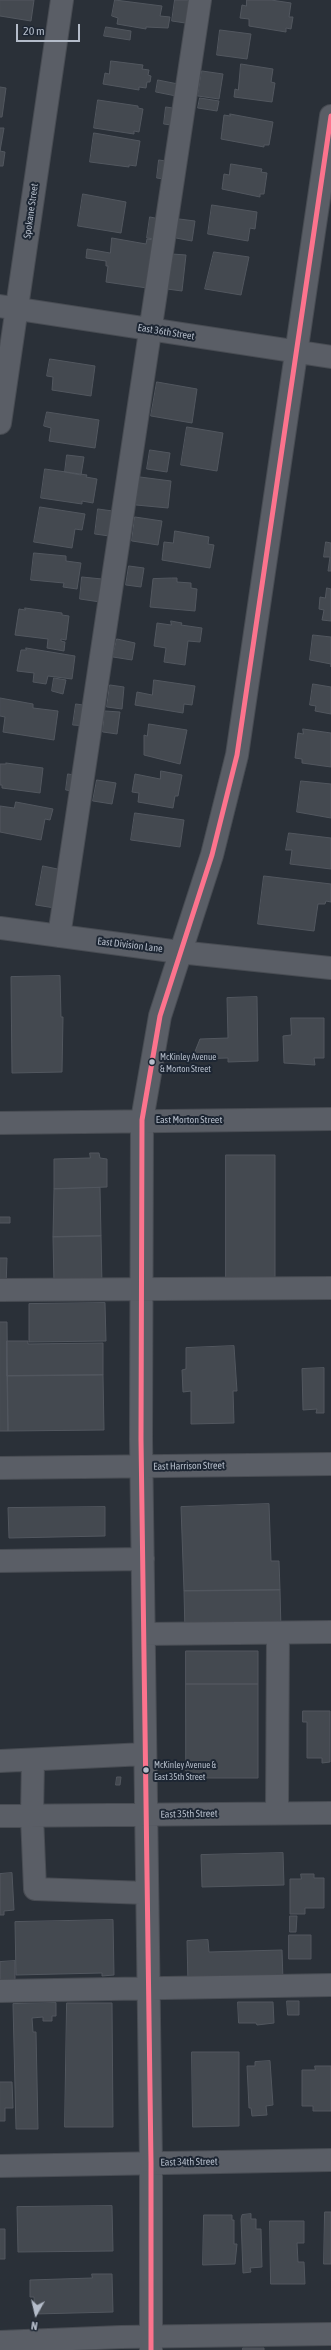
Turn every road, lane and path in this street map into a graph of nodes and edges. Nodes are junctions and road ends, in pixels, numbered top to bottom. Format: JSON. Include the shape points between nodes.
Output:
{"nodes":[{"id":1,"x":62,"y":0,"type":"edge"},
{"id":2,"x":200,"y":0,"type":"edge"},
{"id":3,"x":331,"y":116,"type":"edge"},
{"id":4,"x":8,"y":307,"type":"edge"},
{"id":5,"x":152,"y":329,"type":"junction"},
{"id":6,"x":296,"y":352,"type":"junction"},
{"id":7,"x":331,"y":358,"type":"edge"},
{"id":8,"x":0,"y":423,"type":"edge"},
{"id":9,"x":0,"y":928,"type":"edge"},
{"id":10,"x":59,"y":936,"type":"junction"},
{"id":11,"x":179,"y":952,"type":"junction"},
{"id":12,"x":331,"y":968,"type":"edge"},
{"id":13,"x":331,"y":1119,"type":"edge"},
{"id":14,"x":142,"y":1120,"type":"junction"},
{"id":15,"x":0,"y":1123,"type":"edge"},
{"id":16,"x":140,"y":1288,"type":"junction"},
{"id":17,"x":331,"y":1288,"type":"edge"},
{"id":18,"x":0,"y":1290,"type":"edge"},
{"id":19,"x":331,"y":1464,"type":"edge"},
{"id":20,"x":142,"y":1466,"type":"junction"},
{"id":21,"x":0,"y":1468,"type":"edge"},
{"id":22,"x":143,"y":1559,"type":"junction"},
{"id":23,"x":0,"y":1561,"type":"edge"},
{"id":24,"x":331,"y":1632,"type":"edge"},
{"id":25,"x":278,"y":1633,"type":"junction"},
{"id":26,"x":144,"y":1634,"type":"junction"},
{"id":27,"x":145,"y":1754,"type":"junction"},
{"id":28,"x":0,"y":1761,"type":"edge"},
{"id":29,"x":33,"y":1761,"type":"junction"},
{"id":30,"x":277,"y":1813,"type":"junction"},
{"id":31,"x":331,"y":1813,"type":"edge"},
{"id":32,"x":146,"y":1814,"type":"junction"},
{"id":33,"x":0,"y":1816,"type":"edge"},
{"id":34,"x":32,"y":1816,"type":"junction"},
{"id":35,"x":147,"y":1893,"type":"junction"},
{"id":36,"x":331,"y":1985,"type":"edge"},
{"id":37,"x":149,"y":1987,"type":"junction"},
{"id":38,"x":0,"y":1991,"type":"edge"},
{"id":39,"x":331,"y":2160,"type":"edge"},
{"id":40,"x":151,"y":2162,"type":"junction"},
{"id":41,"x":0,"y":2166,"type":"edge"},
{"id":42,"x":331,"y":2334,"type":"edge"},
{"id":43,"x":0,"y":2342,"type":"edge"},
{"id":44,"x":151,"y":2343,"type":"edge"}],
"edges":[{"from":1,"to":4,"type":"street","name":"Spokane Street"},
{"from":2,"to":5,"type":"street"},
{"from":3,"to":6,"type":"street"},
{"from":4,"to":5,"type":"street","name":"East 36th Street"},
{"from":4,"to":8,"type":"street","name":"Spokane Street"},
{"from":5,"to":6,"type":"street","name":"East 36th Street"},
{"from":5,"to":10,"type":"street"},
{"from":6,"to":7,"type":"street","name":"East 36th Street"},
{"from":6,"to":11,"type":"street","via":[[237,755],[218,833]]},
{"from":9,"to":10,"type":"street","name":"East Division Lane"},
{"from":10,"to":11,"type":"street","name":"East Division Lane"},
{"from":11,"to":12,"type":"street","name":"East Division Lane"},
{"from":11,"to":14,"type":"street","via":[[160,1016]]},
{"from":13,"to":14,"type":"street","name":"East Morton Street"},
{"from":14,"to":15,"type":"street","name":"East Morton Street"},
{"from":14,"to":16,"type":"street"},
{"from":16,"to":17,"type":"street"},
{"from":16,"to":18,"type":"street"},
{"from":16,"to":20,"type":"street"},
{"from":19,"to":20,"type":"street","name":"East Harrison Street"},
{"from":20,"to":21,"type":"street","name":"East Harrison Street"},
{"from":20,"to":22,"type":"street"},
{"from":22,"to":23,"type":"street"},
{"from":22,"to":26,"type":"street"},
{"from":24,"to":25,"type":"street"},
{"from":25,"to":26,"type":"street"},
{"from":25,"to":30,"type":"street"},
{"from":26,"to":27,"type":"street"},
{"from":27,"to":29,"type":"street"},
{"from":27,"to":32,"type":"street"},
{"from":28,"to":29,"type":"street"},
{"from":29,"to":34,"type":"street"},
{"from":30,"to":31,"type":"street","name":"East 35th Street"},
{"from":30,"to":32,"type":"street","name":"East 35th Street"},
{"from":32,"to":34,"type":"street","name":"East 35th Street"},
{"from":32,"to":35,"type":"street"},
{"from":33,"to":34,"type":"street","name":"East 35th Street"},
{"from":34,"to":35,"type":"street","via":[[35,1889]]},
{"from":35,"to":37,"type":"street"},
{"from":36,"to":37,"type":"street"},
{"from":37,"to":38,"type":"street"},
{"from":37,"to":40,"type":"street"},
{"from":39,"to":40,"type":"street","name":"East 34th Street"},
{"from":40,"to":41,"type":"street","name":"East 34th Street"},
{"from":40,"to":44,"type":"street"},
{"from":42,"to":44,"type":"street"},
{"from":43,"to":44,"type":"street"}]}
